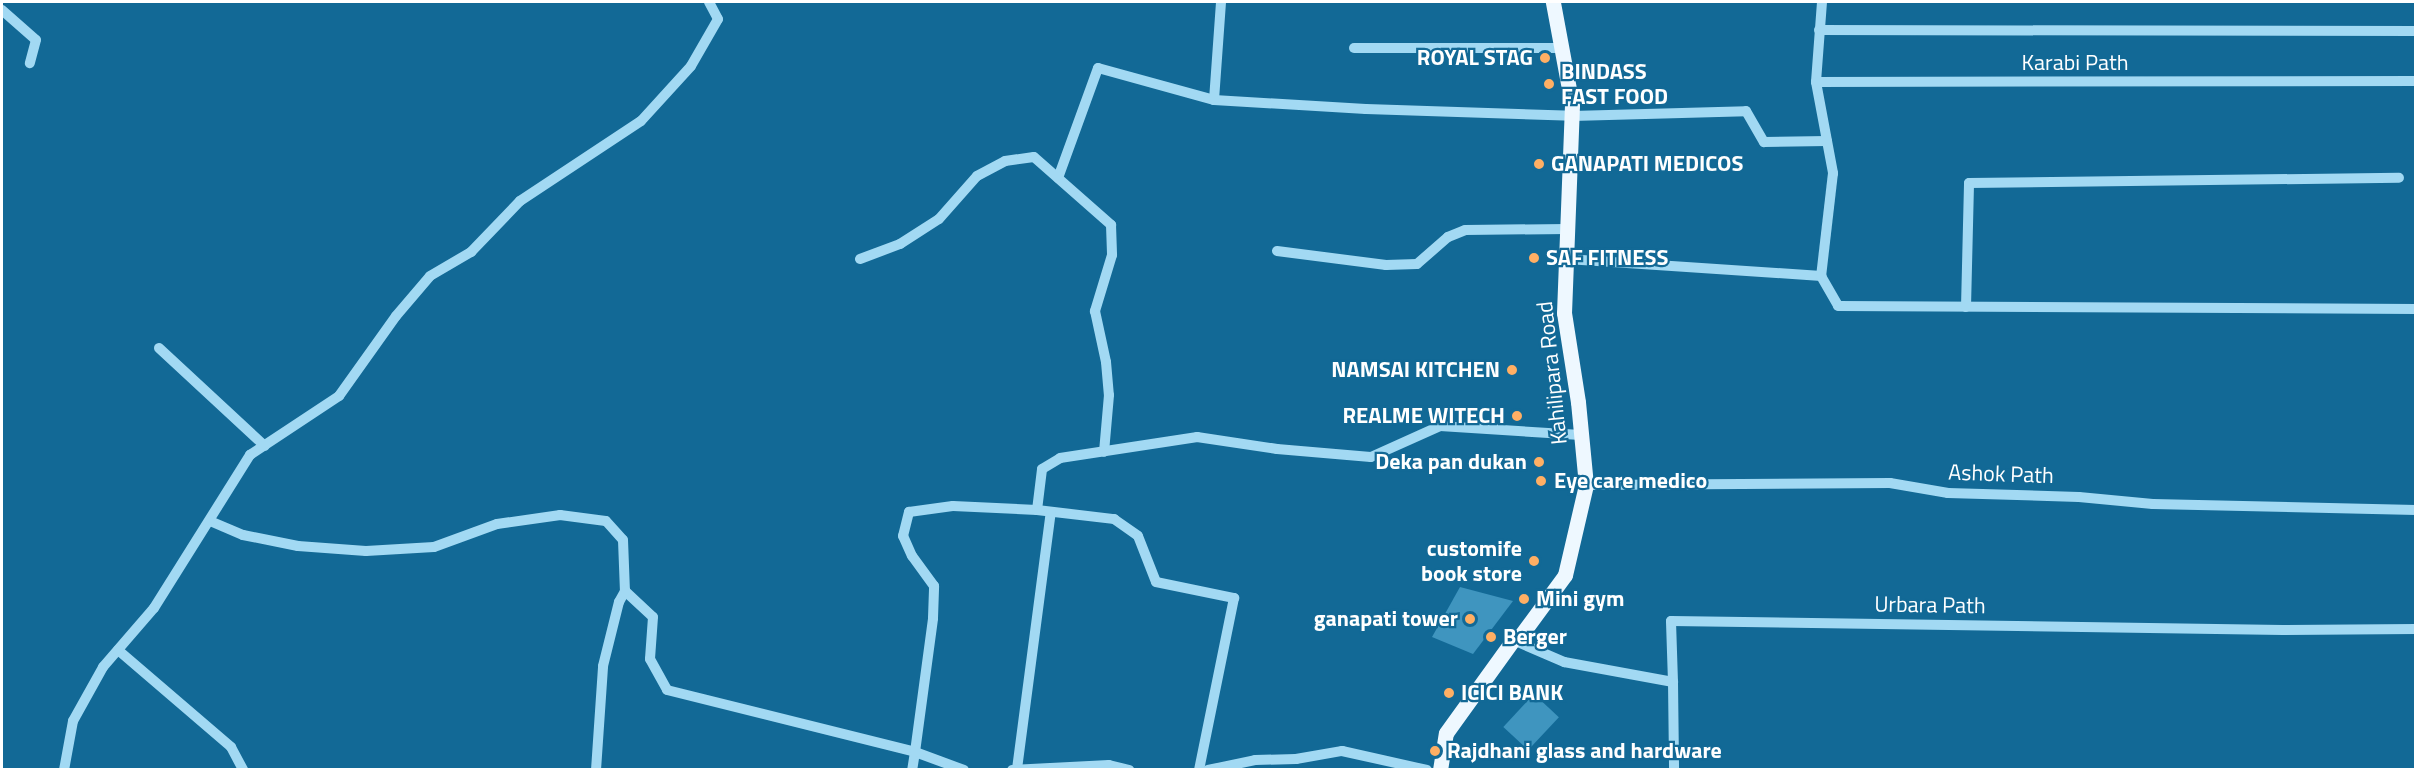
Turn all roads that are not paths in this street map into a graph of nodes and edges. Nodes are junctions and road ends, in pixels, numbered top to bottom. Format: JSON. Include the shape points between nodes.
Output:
{"nodes":[{"id":1,"x":709,"y":2,"type":"edge"},
{"id":2,"x":1221,"y":2,"type":"edge"},
{"id":3,"x":1553,"y":2,"type":"edge"},
{"id":4,"x":1822,"y":2,"type":"edge"},
{"id":5,"x":2,"y":10,"type":"edge"},
{"id":6,"x":1819,"y":30,"type":"junction"},
{"id":7,"x":2415,"y":31,"type":"edge"},
{"id":8,"x":1354,"y":48,"type":"dead end"},
{"id":9,"x":1562,"y":48,"type":"junction"},
{"id":10,"x":30,"y":63,"type":"dead end"},
{"id":11,"x":2415,"y":81,"type":"edge"},
{"id":12,"x":1816,"y":82,"type":"junction"},
{"id":13,"x":1214,"y":100,"type":"junction"},
{"id":14,"x":1572,"y":116,"type":"junction"},
{"id":15,"x":1827,"y":141,"type":"junction"},
{"id":16,"x":1058,"y":178,"type":"junction"},
{"id":17,"x":2399,"y":178,"type":"dead end"},
{"id":18,"x":1568,"y":229,"type":"junction"},
{"id":19,"x":1277,"y":251,"type":"dead end"},
{"id":20,"x":860,"y":259,"type":"dead end"},
{"id":21,"x":1566,"y":259,"type":"junction"},
{"id":22,"x":1821,"y":276,"type":"junction"},
{"id":23,"x":1966,"y":307,"type":"junction"},
{"id":24,"x":2415,"y":309,"type":"edge"},
{"id":25,"x":159,"y":348,"type":"dead end"},
{"id":26,"x":1581,"y":435,"type":"junction"},
{"id":27,"x":265,"y":446,"type":"junction"},
{"id":28,"x":1104,"y":452,"type":"junction"},
{"id":29,"x":1586,"y":485,"type":"junction"},
{"id":30,"x":1037,"y":510,"type":"junction"},
{"id":31,"x":2415,"y":510,"type":"edge"},
{"id":32,"x":1052,"y":512,"type":"junction"},
{"id":33,"x":210,"y":521,"type":"junction"},
{"id":34,"x":625,"y":591,"type":"junction"},
{"id":35,"x":2415,"y":629,"type":"edge"},
{"id":36,"x":1513,"y":640,"type":"junction"},
{"id":37,"x":118,"y":650,"type":"junction"},
{"id":38,"x":1673,"y":682,"type":"junction"},
{"id":39,"x":915,"y":753,"type":"junction"},
{"id":40,"x":1017,"y":769,"type":"edge"},
{"id":41,"x":64,"y":770,"type":"edge"},
{"id":42,"x":243,"y":770,"type":"edge"},
{"id":43,"x":596,"y":770,"type":"edge"},
{"id":44,"x":912,"y":770,"type":"edge"},
{"id":45,"x":964,"y":770,"type":"edge"},
{"id":46,"x":1012,"y":770,"type":"edge"},
{"id":47,"x":1129,"y":770,"type":"edge"},
{"id":48,"x":1199,"y":770,"type":"edge"},
{"id":49,"x":1208,"y":770,"type":"edge"},
{"id":50,"x":1427,"y":770,"type":"edge"},
{"id":51,"x":1440,"y":770,"type":"edge"},
{"id":52,"x":1674,"y":770,"type":"edge"}],
"edges":[{"from":1,"to":27,"type":"street","via":[[718,19],[691,66],[641,121],[520,201],[471,252],[430,276],[396,315],[339,396]]},
{"from":2,"to":13,"type":"street"},
{"from":3,"to":9,"type":"main road","name":"Kahilipara Road"},
{"from":4,"to":6,"type":"street"},
{"from":5,"to":10,"type":"street","via":[[36,40]]},
{"from":6,"to":7,"type":"street"},
{"from":6,"to":12,"type":"street"},
{"from":8,"to":9,"type":"street"},
{"from":9,"to":14,"type":"main road","name":"Kahilipara Road"},
{"from":11,"to":12,"type":"street","name":"Karabi Path"},
{"from":12,"to":15,"type":"street"},
{"from":13,"to":14,"type":"street","via":[[1366,110]]},
{"from":13,"to":16,"type":"street","via":[[1098,68]]},
{"from":14,"to":15,"type":"street","via":[[1746,111],[1764,142]]},
{"from":14,"to":18,"type":"main road","name":"Kahilipara Road"},
{"from":15,"to":22,"type":"street","via":[[1833,173]]},
{"from":16,"to":20,"type":"street","via":[[1034,158],[1005,161],[977,176],[939,219],[900,244]]},
{"from":16,"to":28,"type":"street","via":[[1111,225],[1112,255],[1095,311],[1109,395]]},
{"from":17,"to":23,"type":"street","via":[[1969,183]]},
{"from":18,"to":19,"type":"street","via":[[1465,230],[1448,237],[1417,264],[1386,266]]},
{"from":18,"to":21,"type":"main road","name":"Kahilipara Road"},
{"from":21,"to":22,"type":"street"},
{"from":21,"to":26,"type":"main road","name":"Kahilipara Road","via":[[1564,313]]},
{"from":22,"to":23,"type":"street","via":[[1838,306]]},
{"from":23,"to":24,"type":"street"},
{"from":25,"to":27,"type":"street"},
{"from":26,"to":28,"type":"street","via":[[1440,426],[1371,457],[1197,437]]},
{"from":26,"to":29,"type":"main road","name":"Kahilipara Road"},
{"from":27,"to":33,"type":"street","via":[[250,456]]},
{"from":28,"to":30,"type":"street","via":[[1060,458],[1042,469]]},
{"from":29,"to":31,"type":"street","name":"Ashok Path","via":[[1890,483],[1948,493],[2079,497],[2153,504]]},
{"from":29,"to":36,"type":"main road","name":"Kahilipara Road","via":[[1565,575],[1521,635]]},
{"from":30,"to":32,"type":"street"},
{"from":30,"to":39,"type":"street","via":[[953,506],[909,512],[903,536],[934,586]]},
{"from":32,"to":40,"type":"street"},
{"from":32,"to":48,"type":"street","via":[[1114,519],[1138,536],[1156,582],[1234,598]]},
{"from":33,"to":34,"type":"street","via":[[243,535],[298,546],[366,551],[434,547],[497,524],[560,515],[606,521],[623,540]]},
{"from":33,"to":37,"type":"street","via":[[154,608]]},
{"from":34,"to":39,"type":"street","via":[[653,617],[650,659],[667,690]]},
{"from":34,"to":43,"type":"street","via":[[603,666]]},
{"from":35,"to":38,"type":"street","name":"Urbara Path","via":[[1671,621]]},
{"from":36,"to":38,"type":"street","via":[[1564,662]]},
{"from":36,"to":51,"type":"main road","name":"Kahilipara Road","via":[[1446,733]]},
{"from":37,"to":41,"type":"street","via":[[103,668],[73,721]]},
{"from":37,"to":42,"type":"street","via":[[231,747]]},
{"from":38,"to":52,"type":"street"},
{"from":39,"to":44,"type":"street"},
{"from":39,"to":45,"type":"street"},
{"from":40,"to":46,"type":"street"},
{"from":40,"to":47,"type":"street","via":[[1109,765]]},
{"from":49,"to":50,"type":"street","via":[[1255,760],[1296,759],[1342,751]]}]}
